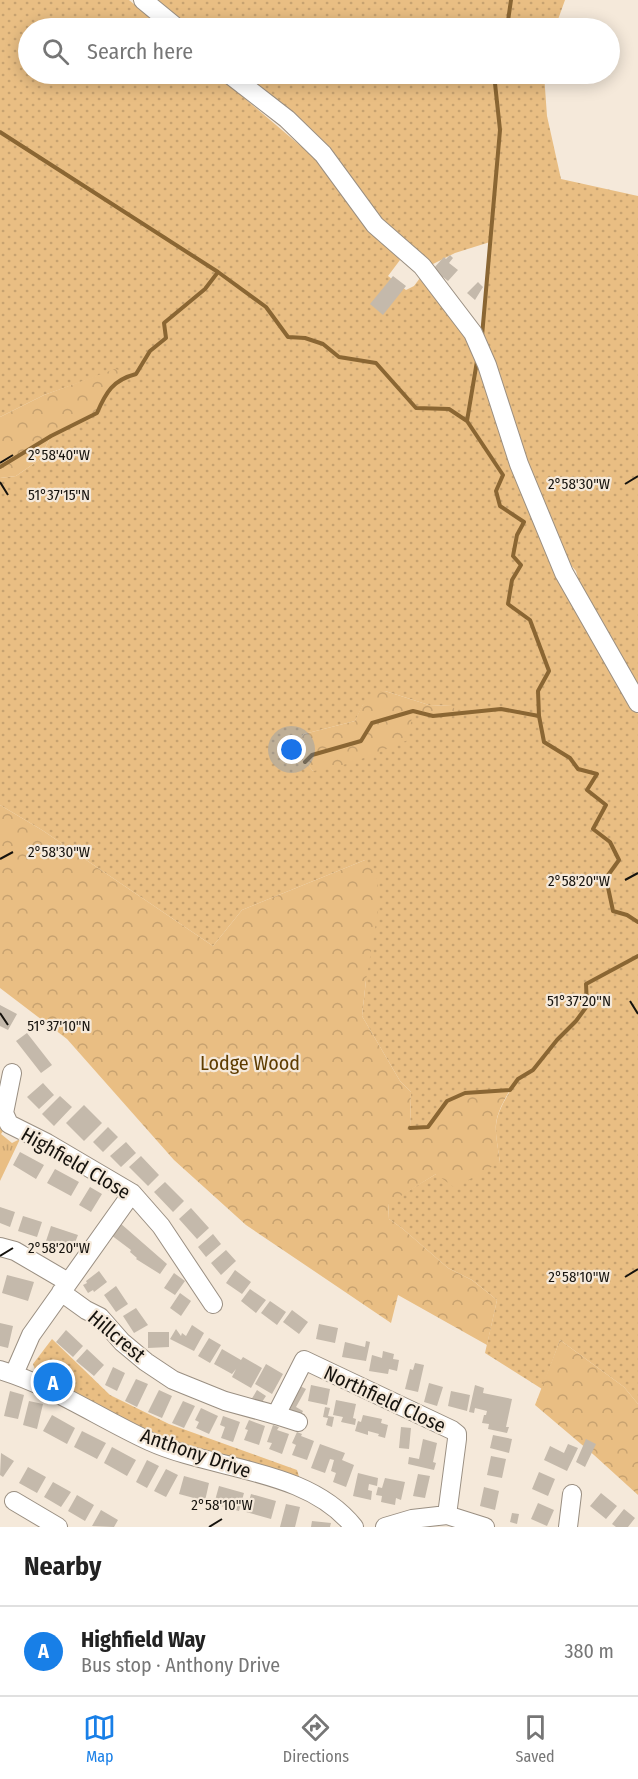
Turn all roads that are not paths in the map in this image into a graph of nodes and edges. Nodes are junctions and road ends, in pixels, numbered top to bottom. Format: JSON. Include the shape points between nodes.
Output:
{"nodes":[{"id":1,"x":143,"y":0,"type":"edge"},
{"id":2,"x":165,"y":18,"type":"edge"},
{"id":3,"x":242,"y":84,"type":"edge"},
{"id":4,"x":638,"y":704,"type":"edge"},
{"id":5,"x":12,"y":1073,"type":"dead end"},
{"id":6,"x":132,"y":1193,"type":"junction"},
{"id":7,"x":0,"y":1247,"type":"edge"},
{"id":8,"x":65,"y":1287,"type":"junction"},
{"id":9,"x":213,"y":1304,"type":"dead end"},
{"id":10,"x":7,"y":1372,"type":"edge"},
{"id":11,"x":276,"y":1414,"type":"junction"},
{"id":12,"x":298,"y":1422,"type":"dead end"},
{"id":13,"x":572,"y":1494,"type":"dead end"},
{"id":14,"x":14,"y":1501,"type":"dead end"},
{"id":15,"x":447,"y":1515,"type":"junction"},
{"id":16,"x":58,"y":1527,"type":"edge"},
{"id":17,"x":354,"y":1527,"type":"edge"},
{"id":18,"x":384,"y":1527,"type":"edge"},
{"id":19,"x":485,"y":1527,"type":"edge"},
{"id":20,"x":568,"y":1527,"type":"edge"}],
"edges":[{"from":1,"to":2,"type":"street"},
{"from":3,"to":4,"type":"street","via":[[323,154],[375,225],[422,266],[473,333],[519,464],[564,573]]},
{"from":5,"to":6,"type":"street","name":"Highfield Close","via":[[4,1113],[9,1124]]},
{"from":6,"to":8,"type":"street"},
{"from":6,"to":9,"type":"street","name":"Highfield Close","via":[[161,1226]]},
{"from":7,"to":8,"type":"street","name":"Hillcrest","via":[[15,1251]]},
{"from":8,"to":10,"type":"street"},
{"from":8,"to":11,"type":"street","name":"Hillcrest","via":[[122,1342],[173,1380],[225,1401]]},
{"from":10,"to":17,"type":"street","name":"Anthony Drive","via":[[41,1385],[151,1442],[319,1496],[344,1514]]},
{"from":11,"to":12,"type":"street","name":"Hillcrest"},
{"from":11,"to":15,"type":"street","name":"Northfield Close","via":[[304,1360],[452,1430],[457,1434]]},
{"from":13,"to":20,"type":"street"},
{"from":14,"to":16,"type":"street"},
{"from":15,"to":18,"type":"street"},
{"from":15,"to":19,"type":"street"}]}
